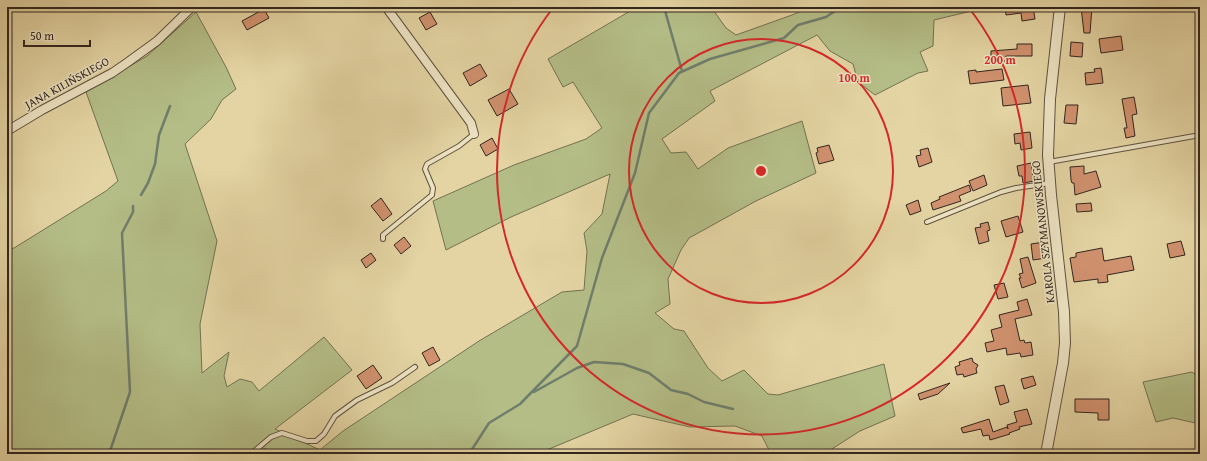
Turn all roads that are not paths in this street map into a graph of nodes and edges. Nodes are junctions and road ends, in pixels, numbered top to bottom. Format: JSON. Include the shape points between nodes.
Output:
{"nodes":[{"id":1,"x":192,"y":7,"type":"edge"},
{"id":2,"x":386,"y":7,"type":"edge"},
{"id":3,"x":1060,"y":7,"type":"edge"},
{"id":4,"x":7,"y":131,"type":"edge"},
{"id":5,"x":474,"y":134,"type":"joint"},
{"id":6,"x":1200,"y":135,"type":"edge"},
{"id":7,"x":1048,"y":162,"type":"junction"},
{"id":8,"x":1050,"y":183,"type":"junction"},
{"id":9,"x":927,"y":222,"type":"dead end"},
{"id":10,"x":383,"y":239,"type":"dead end"},
{"id":11,"x":415,"y":367,"type":"dead end"},
{"id":12,"x":251,"y":454,"type":"edge"},
{"id":13,"x":1046,"y":454,"type":"edge"}],
"edges":[{"from":1,"to":4,"type":"street","name":"JANA KILIŃSKIEGO","via":[[157,41],[122,66]]},
{"from":2,"to":5,"type":"street","via":[[471,123]]},
{"from":3,"to":7,"type":"street","name":"KAROLA SZYMANOWSKIEGO","via":[[1050,99]]},
{"from":5,"to":10,"type":"lane","via":[[459,146],[427,164],[425,169],[433,188],[432,195],[383,235]]},
{"from":6,"to":7,"type":"lane"},
{"from":7,"to":8,"type":"street","name":"KAROLA SZYMANOWSKIEGO"},
{"from":8,"to":9,"type":"lane","via":[[1001,192]]},
{"from":8,"to":13,"type":"street","name":"KAROLA SZYMANOWSKIEGO","via":[[1065,327],[1063,363]]},
{"from":11,"to":12,"type":"lane","via":[[392,383],[357,400],[335,416],[324,434],[316,441],[307,441],[282,433],[271,437]]}]}
